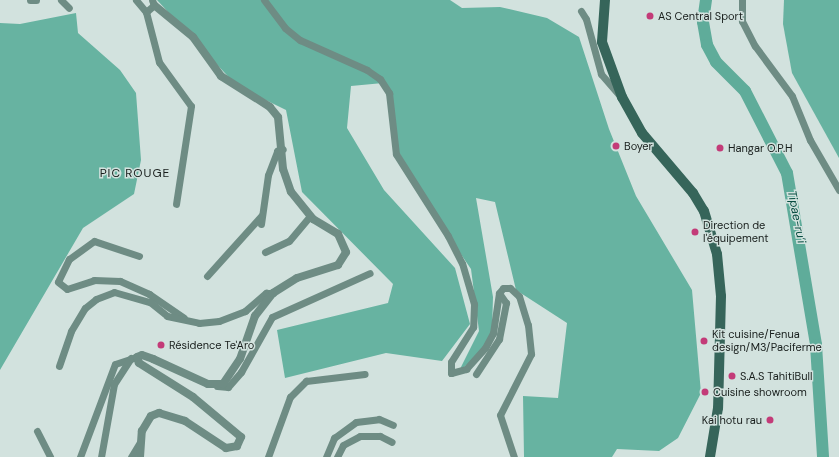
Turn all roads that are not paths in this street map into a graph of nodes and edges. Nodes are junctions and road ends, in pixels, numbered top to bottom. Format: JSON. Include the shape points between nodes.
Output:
{"nodes":[{"id":1,"x":30,"y":0,"type":"edge"},
{"id":2,"x":36,"y":0,"type":"edge"},
{"id":3,"x":61,"y":0,"type":"edge"},
{"id":4,"x":136,"y":0,"type":"edge"},
{"id":5,"x":264,"y":0,"type":"edge"},
{"id":6,"x":606,"y":0,"type":"edge"},
{"id":7,"x":742,"y":0,"type":"edge"},
{"id":8,"x":153,"y":2,"type":"edge"},
{"id":9,"x":69,"y":8,"type":"dead end"},
{"id":10,"x":146,"y":12,"type":"junction"},
{"id":11,"x":581,"y":12,"type":"dead end"},
{"id":12,"x":622,"y":97,"type":"junction"},
{"id":13,"x":283,"y":149,"type":"junction"},
{"id":14,"x":839,"y":190,"type":"edge"},
{"id":15,"x":176,"y":204,"type":"dead end"},
{"id":16,"x":261,"y":216,"type":"junction"},
{"id":17,"x":310,"y":216,"type":"junction"},
{"id":18,"x":261,"y":224,"type":"dead end"},
{"id":19,"x":264,"y":252,"type":"dead end"},
{"id":20,"x":139,"y":256,"type":"dead end"},
{"id":21,"x":370,"y":273,"type":"dead end"},
{"id":22,"x":207,"y":276,"type":"dead end"},
{"id":23,"x":273,"y":293,"type":"junction"},
{"id":24,"x":498,"y":293,"type":"junction"},
{"id":25,"x":187,"y":320,"type":"junction"},
{"id":26,"x":134,"y":358,"type":"junction"},
{"id":27,"x":59,"y":366,"type":"dead end"},
{"id":28,"x":365,"y":374,"type":"dead end"},
{"id":29,"x":476,"y":374,"type":"dead end"},
{"id":30,"x":216,"y":386,"type":"junction"},
{"id":31,"x":393,"y":425,"type":"dead end"},
{"id":32,"x":37,"y":431,"type":"dead end"},
{"id":33,"x":140,"y":442,"type":"junction"},
{"id":34,"x":392,"y":442,"type":"dead end"},
{"id":35,"x":50,"y":457,"type":"edge"},
{"id":36,"x":80,"y":457,"type":"edge"},
{"id":37,"x":101,"y":457,"type":"edge"},
{"id":38,"x":131,"y":457,"type":"edge"},
{"id":39,"x":140,"y":457,"type":"edge"},
{"id":40,"x":268,"y":457,"type":"edge"},
{"id":41,"x":326,"y":457,"type":"edge"},
{"id":42,"x":337,"y":457,"type":"edge"},
{"id":43,"x":514,"y":457,"type":"edge"},
{"id":44,"x":710,"y":457,"type":"edge"}],
"edges":[{"from":1,"to":2,"type":"street"},
{"from":3,"to":9,"type":"street"},
{"from":4,"to":10,"type":"street"},
{"from":5,"to":24,"type":"street","via":[[285,28],[300,40],[367,70],[380,79],[389,93],[396,154],[451,243],[474,304],[473,327],[451,362],[451,373],[466,369],[485,348],[493,332]]},
{"from":6,"to":12,"type":"main road","via":[[602,42]]},
{"from":7,"to":14,"type":"street","via":[[745,27],[792,96],[810,140]]},
{"from":8,"to":10,"type":"street"},
{"from":8,"to":13,"type":"street","via":[[193,37],[221,76],[270,107],[278,117]]},
{"from":10,"to":15,"type":"street","via":[[158,62],[192,106]]},
{"from":11,"to":12,"type":"street","via":[[586,19],[601,74]]},
{"from":12,"to":44,"type":"main road","via":[[642,133],[693,193],[704,211],[717,254],[721,296],[718,419]]},
{"from":13,"to":16,"type":"street","via":[[274,156]]},
{"from":13,"to":17,"type":"street","via":[[286,181],[297,202]]},
{"from":16,"to":18,"type":"street"},
{"from":16,"to":22,"type":"street"},
{"from":17,"to":19,"type":"street","via":[[289,241]]},
{"from":17,"to":23,"type":"street","via":[[342,239],[346,252],[343,260],[328,271],[297,278]]},
{"from":20,"to":25,"type":"street","via":[[94,241],[70,259],[58,282],[67,289],[94,280],[120,281],[150,294]]},
{"from":21,"to":30,"type":"street","via":[[272,317],[234,380],[228,387]]},
{"from":23,"to":25,"type":"street","via":[[266,293],[245,311],[219,321]]},
{"from":23,"to":30,"type":"street","via":[[255,316],[237,366],[223,384]]},
{"from":24,"to":29,"type":"street","via":[[506,303],[499,339]]},
{"from":24,"to":43,"type":"street","via":[[510,288],[519,296],[532,342],[528,366],[500,415]]},
{"from":25,"to":27,"type":"street","via":[[167,316],[150,302],[114,292],[96,299],[85,308],[71,332]]},
{"from":26,"to":30,"type":"street","via":[[142,355]]},
{"from":26,"to":33,"type":"street","via":[[193,397],[241,437],[237,446],[226,448],[184,421],[159,413],[150,418]]},
{"from":26,"to":36,"type":"street","via":[[115,364]]},
{"from":26,"to":37,"type":"street","via":[[114,384]]},
{"from":28,"to":40,"type":"street","via":[[306,381],[290,397]]},
{"from":31,"to":41,"type":"street","via":[[379,419],[356,422],[334,438]]},
{"from":32,"to":35,"type":"street"},
{"from":33,"to":38,"type":"street"},
{"from":33,"to":39,"type":"street"},
{"from":34,"to":42,"type":"street","via":[[380,436],[360,436],[343,445]]}]}
